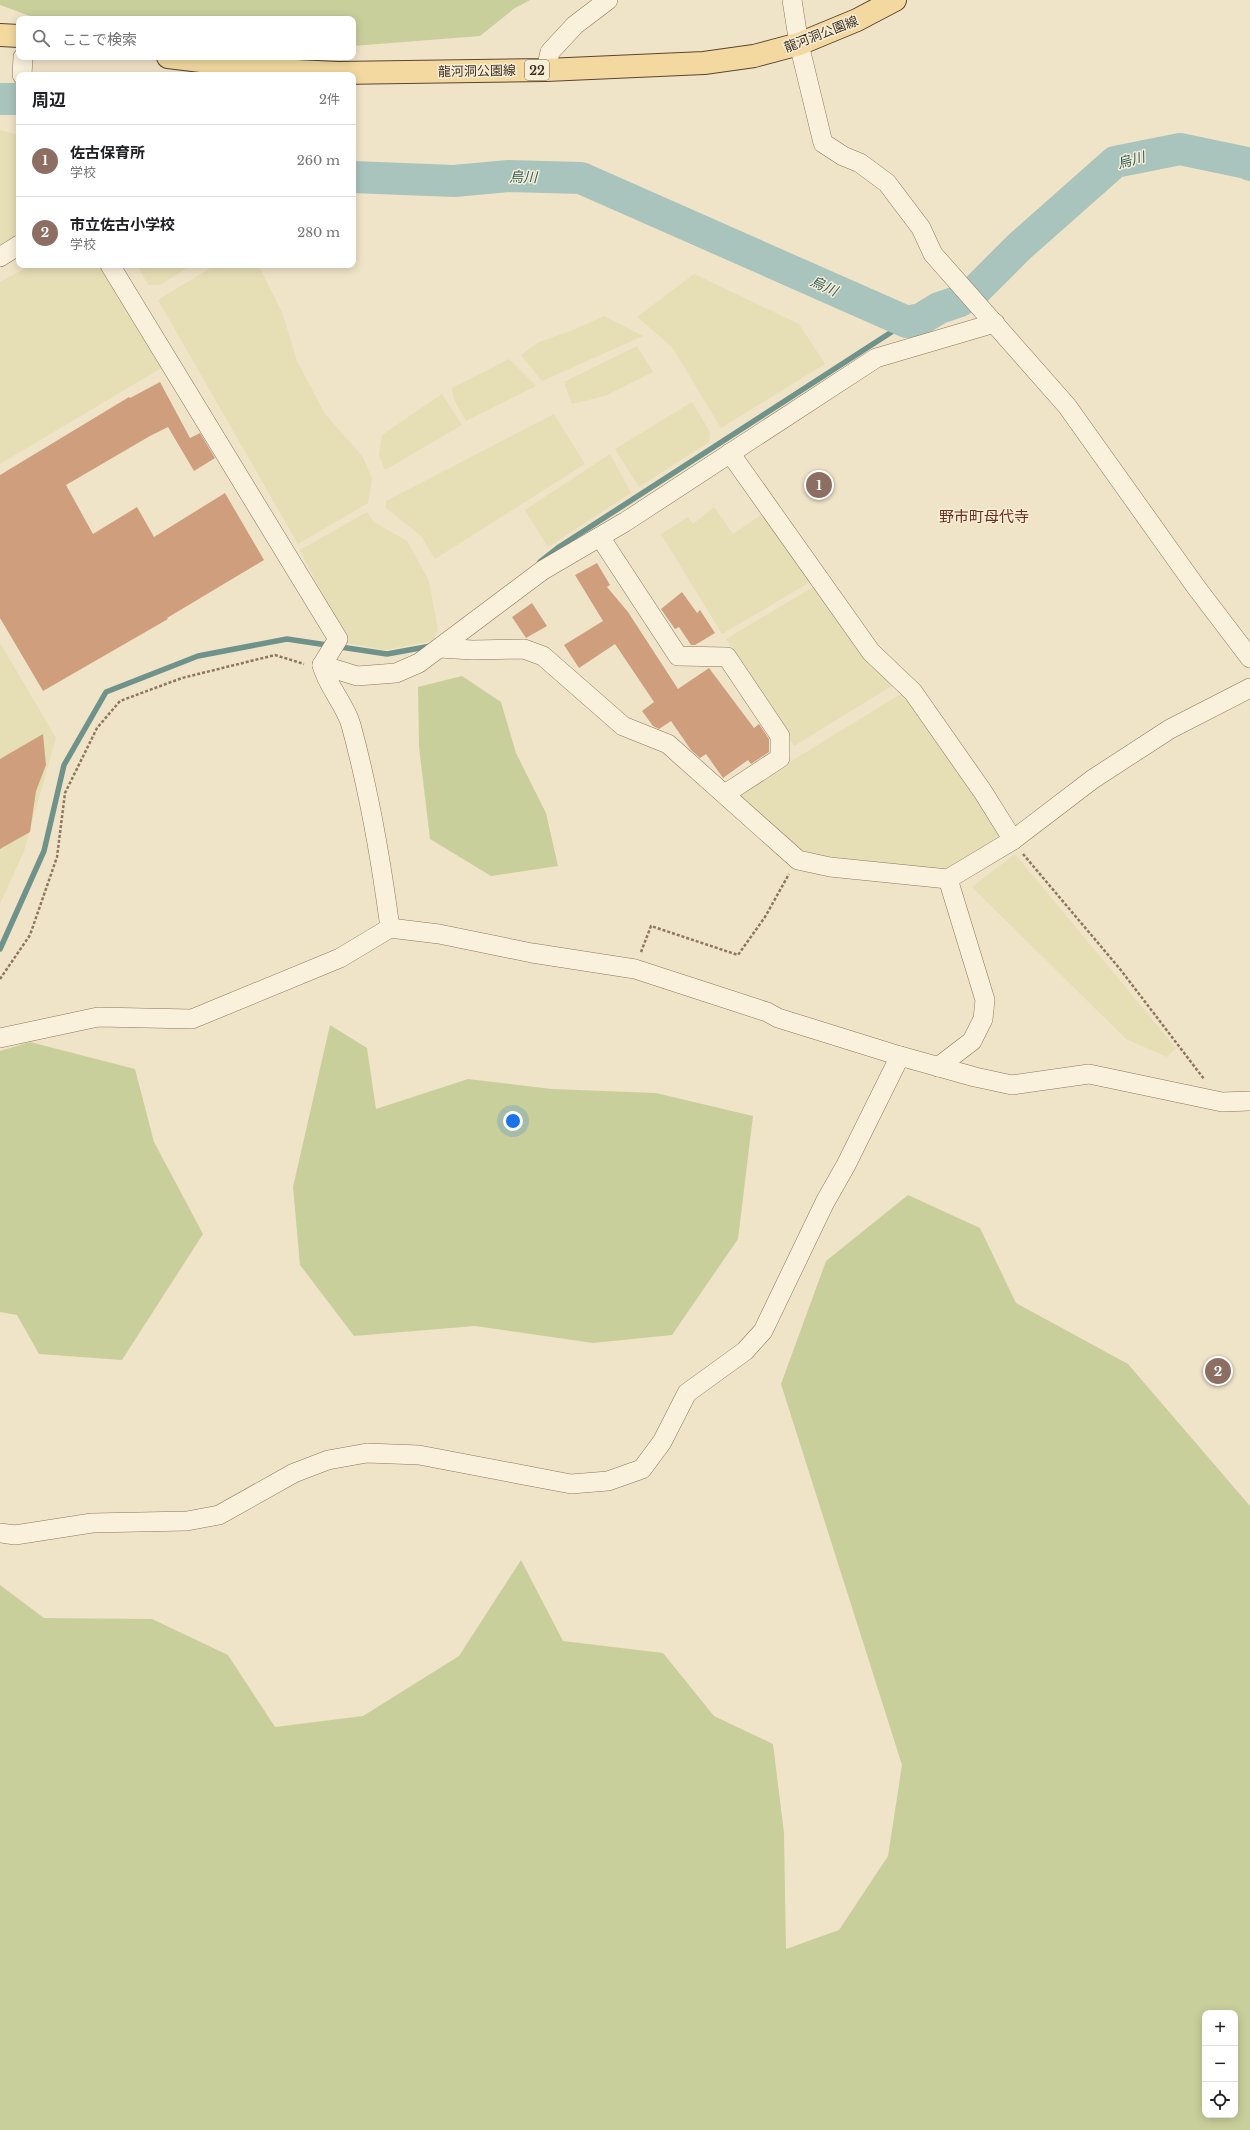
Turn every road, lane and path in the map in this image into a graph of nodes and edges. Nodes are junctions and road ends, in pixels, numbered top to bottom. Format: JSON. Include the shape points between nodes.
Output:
{"nodes":[{"id":1,"x":608,"y":0,"type":"edge"},
{"id":2,"x":792,"y":0,"type":"edge"},
{"id":3,"x":895,"y":0,"type":"edge"},
{"id":4,"x":0,"y":35,"type":"edge"},
{"id":5,"x":16,"y":36,"type":"edge"},
{"id":6,"x":799,"y":44,"type":"junction"},
{"id":7,"x":23,"y":60,"type":"edge"},
{"id":8,"x":192,"y":60,"type":"edge"},
{"id":9,"x":546,"y":70,"type":"junction"},
{"id":10,"x":22,"y":72,"type":"edge"},
{"id":11,"x":317,"y":72,"type":"edge"},
{"id":12,"x":356,"y":73,"type":"edge"},
{"id":13,"x":16,"y":247,"type":"edge"},
{"id":14,"x":0,"y":257,"type":"edge"},
{"id":15,"x":112,"y":268,"type":"edge"},
{"id":16,"x":991,"y":319,"type":"junction"},
{"id":17,"x":730,"y":453,"type":"junction"},
{"id":18,"x":600,"y":536,"type":"junction"},
{"id":19,"x":440,"y":648,"type":"junction"},
{"id":20,"x":1250,"y":658,"type":"edge"},
{"id":21,"x":323,"y":668,"type":"junction"},
{"id":22,"x":1250,"y":688,"type":"edge"},
{"id":23,"x":725,"y":794,"type":"junction"},
{"id":24,"x":1013,"y":840,"type":"junction"},
{"id":25,"x":798,"y":860,"type":"junction"},
{"id":26,"x":948,"y":879,"type":"junction"},
{"id":27,"x":390,"y":928,"type":"junction"},
{"id":28,"x":635,"y":969,"type":"junction"},
{"id":29,"x":0,"y":979,"type":"edge"},
{"id":30,"x":0,"y":1038,"type":"edge"},
{"id":31,"x":900,"y":1056,"type":"junction"},
{"id":32,"x":938,"y":1067,"type":"junction"},
{"id":33,"x":1250,"y":1100,"type":"edge"},
{"id":34,"x":1222,"y":1102,"type":"junction"},
{"id":35,"x":0,"y":1533,"type":"edge"}],
"edges":[{"from":1,"to":9,"type":"street","via":[[576,24],[550,52]]},
{"from":2,"to":6,"type":"street"},
{"from":3,"to":6,"type":"main road","name":"龍河洞公園線","number":"22","via":[[857,20]]},
{"from":4,"to":5,"type":"main road"},
{"from":6,"to":9,"type":"main road","name":"龍河洞公園線","number":"22","via":[[754,56],[704,63]]},
{"from":6,"to":16,"type":"street","via":[[823,143],[860,163],[887,183],[921,228],[933,254]]},
{"from":7,"to":10,"type":"street"},
{"from":8,"to":11,"type":"main road","name":"龍河洞公園線","number":"22","via":[[274,70]]},
{"from":9,"to":12,"type":"main road","name":"龍河洞公園線","number":"22"},
{"from":13,"to":14,"type":"street"},
{"from":15,"to":21,"type":"street","via":[[338,638]]},
{"from":16,"to":17,"type":"street","via":[[876,358]]},
{"from":16,"to":20,"type":"street","via":[[1067,406]]},
{"from":17,"to":18,"type":"street"},
{"from":17,"to":24,"type":"street","via":[[871,652],[913,692],[983,792]]},
{"from":18,"to":19,"type":"street","via":[[543,570]]},
{"from":18,"to":23,"type":"street","via":[[678,656],[727,657],[780,736],[780,758]]},
{"from":19,"to":21,"type":"street","via":[[419,663],[396,673],[357,676]]},
{"from":19,"to":23,"type":"street","via":[[524,649],[543,656],[623,726],[668,744]]},
{"from":21,"to":27,"type":"street","via":[[350,723],[372,818]]},
{"from":21,"to":29,"type":"path","via":[[275,655],[182,678],[120,701],[97,728],[65,793],[57,857],[33,928]]},
{"from":22,"to":24,"type":"street","via":[[1170,729],[1093,780]]},
{"from":23,"to":25,"type":"street"},
{"from":24,"to":26,"type":"street"},
{"from":24,"to":34,"type":"path","via":[[1120,969]]},
{"from":25,"to":26,"type":"street","via":[[830,867]]},
{"from":25,"to":28,"type":"path","via":[[765,917],[738,955],[651,926]]},
{"from":26,"to":32,"type":"street","via":[[985,1000],[984,1019],[972,1041]]},
{"from":27,"to":28,"type":"street","via":[[438,934],[532,954]]},
{"from":27,"to":30,"type":"street","via":[[340,958],[192,1019],[98,1017]]},
{"from":28,"to":31,"type":"street"},
{"from":31,"to":32,"type":"street"},
{"from":31,"to":35,"type":"street","via":[[825,1202],[763,1331],[745,1352],[686,1393],[662,1442],[642,1468],[608,1481],[570,1484],[419,1455],[367,1453],[328,1460],[294,1473],[219,1515],[187,1521],[92,1523],[14,1535]]},
{"from":32,"to":34,"type":"street","via":[[1012,1085],[1089,1074]]},
{"from":33,"to":34,"type":"street"}]}
